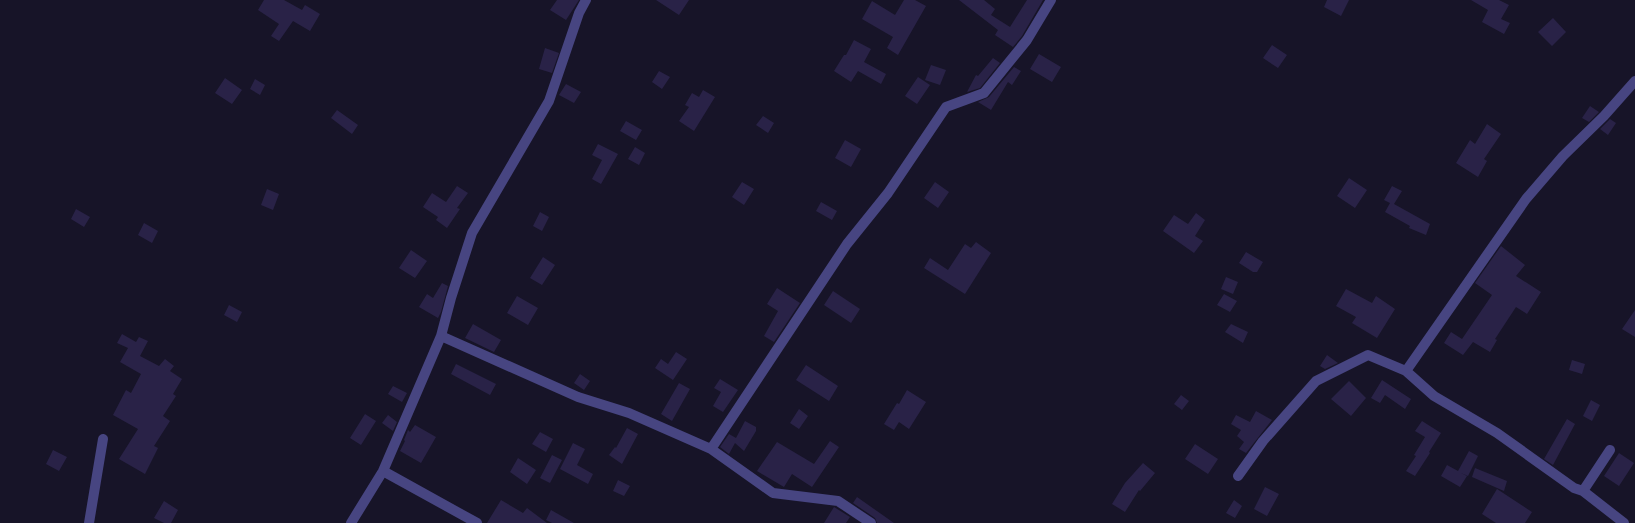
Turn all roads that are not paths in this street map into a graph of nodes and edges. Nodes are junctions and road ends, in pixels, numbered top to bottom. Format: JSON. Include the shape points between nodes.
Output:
{"nodes":[{"id":1,"x":586,"y":0,"type":"edge"},
{"id":2,"x":1051,"y":0,"type":"edge"},
{"id":3,"x":1635,"y":81,"type":"edge"},
{"id":4,"x":441,"y":336,"type":"junction"},
{"id":5,"x":1406,"y":371,"type":"junction"},
{"id":6,"x":104,"y":439,"type":"dead end"},
{"id":7,"x":711,"y":449,"type":"junction"},
{"id":8,"x":1610,"y":450,"type":"dead end"},
{"id":9,"x":383,"y":471,"type":"junction"},
{"id":10,"x":1238,"y":476,"type":"dead end"},
{"id":11,"x":1583,"y":491,"type":"junction"},
{"id":12,"x":89,"y":523,"type":"edge"},
{"id":13,"x":351,"y":523,"type":"edge"},
{"id":14,"x":477,"y":523,"type":"edge"},
{"id":15,"x":871,"y":523,"type":"edge"},
{"id":16,"x":1624,"y":523,"type":"edge"}],
"edges":[{"from":1,"to":4,"type":"street","via":[[579,13],[549,101],[472,233]]},
{"from":2,"to":7,"type":"street","via":[[1027,40],[984,93],[946,107],[888,193],[847,244]]},
{"from":3,"to":5,"type":"street","via":[[1526,199]]},
{"from":4,"to":7,"type":"street","via":[[578,397],[629,413]]},
{"from":4,"to":9,"type":"street"},
{"from":5,"to":10,"type":"street","via":[[1368,355],[1316,381],[1263,441]]},
{"from":5,"to":11,"type":"street","via":[[1434,396],[1497,433],[1574,488]]},
{"from":6,"to":12,"type":"street"},
{"from":7,"to":15,"type":"street","via":[[773,493],[838,501]]},
{"from":8,"to":11,"type":"street"},
{"from":9,"to":13,"type":"street"},
{"from":9,"to":14,"type":"street"},
{"from":11,"to":16,"type":"street"}]}
